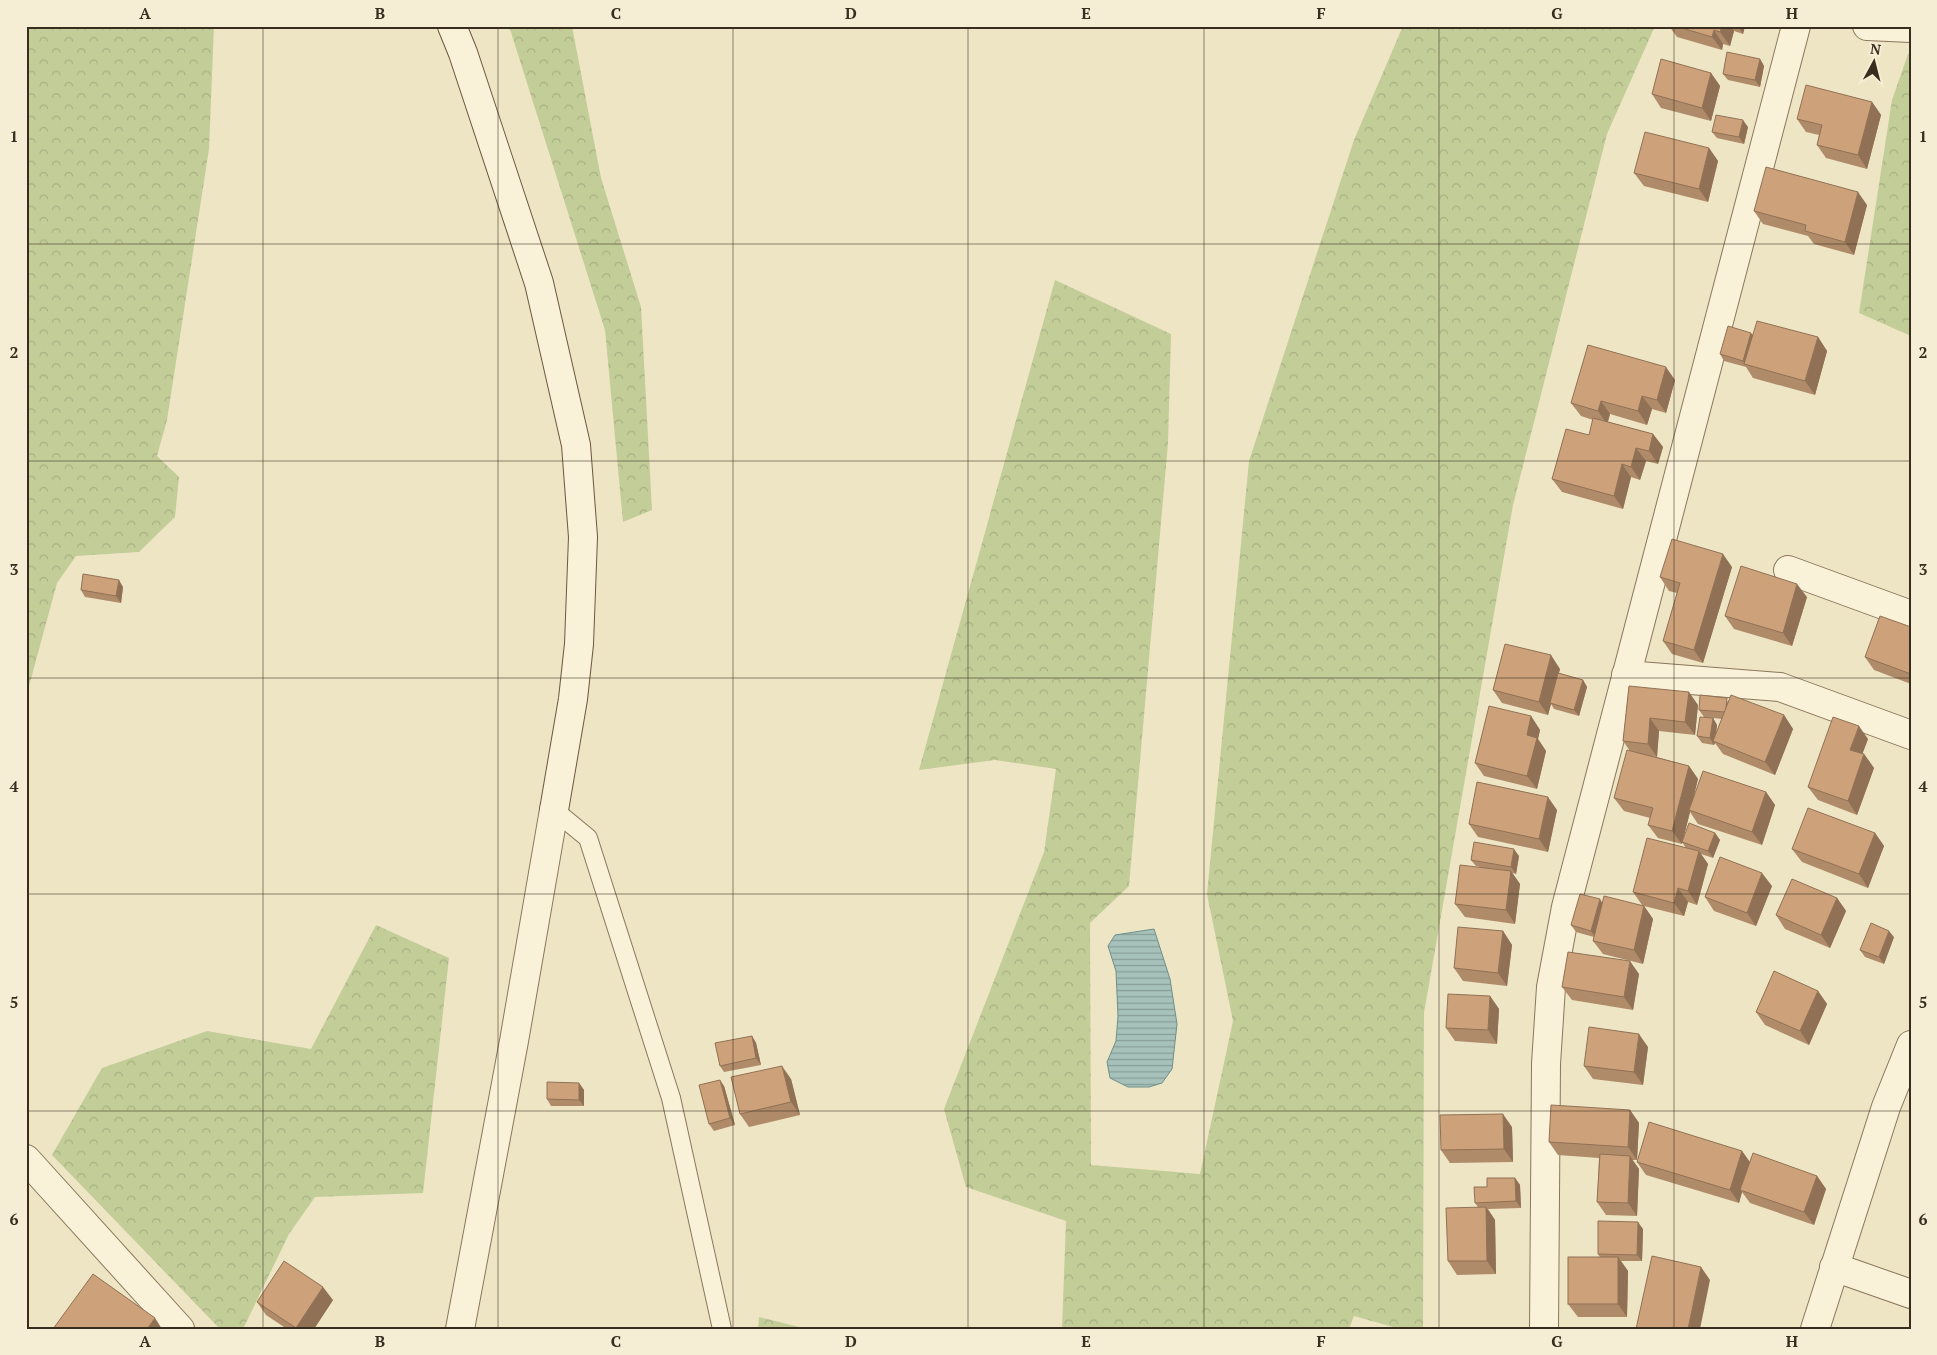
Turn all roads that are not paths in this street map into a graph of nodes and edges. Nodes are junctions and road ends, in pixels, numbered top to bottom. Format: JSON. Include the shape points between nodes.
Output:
{"nodes":[{"id":1,"x":452,"y":26,"type":"edge"},
{"id":2,"x":1796,"y":26,"type":"edge"},
{"id":3,"x":1867,"y":26,"type":"edge"},
{"id":4,"x":1911,"y":28,"type":"edge"},
{"id":5,"x":1788,"y":570,"type":"dead end"},
{"id":6,"x":1911,"y":614,"type":"edge"},
{"id":7,"x":1626,"y":675,"type":"junction"},
{"id":8,"x":1911,"y":735,"type":"edge"},
{"id":9,"x":554,"y":810,"type":"junction"},
{"id":10,"x":1911,"y":1045,"type":"edge"},
{"id":11,"x":26,"y":1158,"type":"edge"},
{"id":12,"x":1834,"y":1267,"type":"junction"},
{"id":13,"x":1911,"y":1294,"type":"edge"},
{"id":14,"x":180,"y":1329,"type":"edge"},
{"id":15,"x":460,"y":1329,"type":"edge"},
{"id":16,"x":722,"y":1329,"type":"edge"},
{"id":17,"x":1544,"y":1329,"type":"edge"},
{"id":18,"x":1815,"y":1329,"type":"edge"}],
"edges":[{"from":1,"to":9,"type":"street","via":[[539,283],[576,445],[583,537],[579,644]]},
{"from":2,"to":7,"type":"street"},
{"from":3,"to":4,"type":"street"},
{"from":5,"to":6,"type":"street"},
{"from":7,"to":8,"type":"street","via":[[1780,687]]},
{"from":7,"to":17,"type":"street","via":[[1566,907],[1551,987],[1546,1064]]},
{"from":9,"to":15,"type":"street"},
{"from":9,"to":16,"type":"lane","via":[[588,838],[671,1098]]},
{"from":10,"to":12,"type":"street","via":[[1886,1107]]},
{"from":11,"to":14,"type":"street"},
{"from":12,"to":13,"type":"street"},
{"from":12,"to":18,"type":"street"}]}
